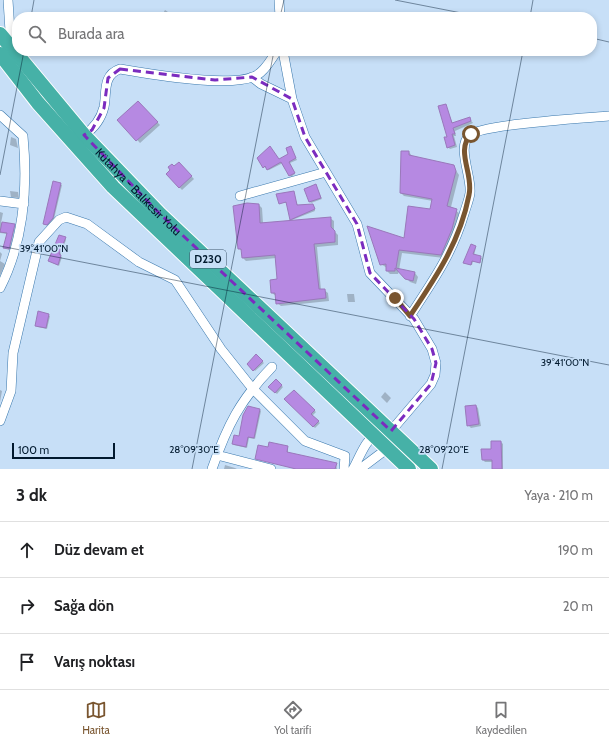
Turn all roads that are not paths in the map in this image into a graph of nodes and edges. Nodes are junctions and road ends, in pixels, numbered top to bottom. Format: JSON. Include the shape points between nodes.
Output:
{"nodes":[{"id":1,"x":8,"y":0,"type":"edge"},
{"id":2,"x":279,"y":0,"type":"edge"},
{"id":3,"x":280,"y":12,"type":"edge"},
{"id":4,"x":0,"y":34,"type":"edge"},
{"id":5,"x":6,"y":51,"type":"edge"},
{"id":6,"x":273,"y":56,"type":"edge"},
{"id":7,"x":284,"y":56,"type":"edge"},
{"id":8,"x":252,"y":78,"type":"junction"},
{"id":9,"x":292,"y":99,"type":"junction"},
{"id":10,"x":0,"y":114,"type":"edge"},
{"id":11,"x":609,"y":116,"type":"edge"},
{"id":12,"x":84,"y":135,"type":"junction"},
{"id":13,"x":326,"y":172,"type":"junction"},
{"id":14,"x":240,"y":196,"type":"dead end"},
{"id":15,"x":0,"y":201,"type":"edge"},
{"id":16,"x":24,"y":204,"type":"junction"},
{"id":17,"x":0,"y":288,"type":"edge"},
{"id":18,"x":410,"y":316,"type":"junction"},
{"id":19,"x":272,"y":367,"type":"dead end"},
{"id":20,"x":252,"y":388,"type":"junction"},
{"id":21,"x":0,"y":421,"type":"edge"},
{"id":22,"x":391,"y":431,"type":"junction"},
{"id":23,"x":374,"y":435,"type":"junction"},
{"id":24,"x":388,"y":448,"type":"junction"},
{"id":25,"x":217,"y":455,"type":"junction"},
{"id":26,"x":212,"y":469,"type":"edge"},
{"id":27,"x":271,"y":469,"type":"edge"},
{"id":28,"x":344,"y":469,"type":"edge"},
{"id":29,"x":354,"y":469,"type":"edge"},
{"id":30,"x":360,"y":469,"type":"edge"},
{"id":31,"x":409,"y":469,"type":"edge"},
{"id":32,"x":431,"y":469,"type":"edge"}],
"edges":[{"from":1,"to":5,"type":"street"},
{"from":2,"to":3,"type":"street"},
{"from":4,"to":5,"type":"highway","name":"Kütahya - Balıkesir Yolu","number":"D230"},
{"from":5,"to":12,"type":"highway","name":"Kütahya - Balıkesir Yolu","number":"D230"},
{"from":5,"to":23,"type":"highway","name":"Kütahya - Balıkesir Yolu","number":"D230","via":[[38,103],[113,187]]},
{"from":6,"to":8,"type":"street","via":[[264,70]]},
{"from":7,"to":9,"type":"street"},
{"from":8,"to":9,"type":"street"},
{"from":8,"to":12,"type":"street","via":[[215,80],[116,70],[108,78],[104,108],[92,130]]},
{"from":9,"to":13,"type":"street","via":[[304,137]]},
{"from":10,"to":16,"type":"street","via":[[23,136]]},
{"from":11,"to":18,"type":"street","via":[[503,127],[471,134],[464,148],[470,194],[457,236],[446,260]]},
{"from":12,"to":22,"type":"highway","name":"Kütahya - Balıkesir Yolu","number":"D230","via":[[160,214]]},
{"from":13,"to":14,"type":"street"},
{"from":13,"to":18,"type":"street","via":[[357,224],[370,273]]},
{"from":15,"to":16,"type":"street"},
{"from":16,"to":17,"type":"street","via":[[19,235]]},
{"from":18,"to":22,"type":"street","via":[[432,349],[436,363],[435,374],[427,389]]},
{"from":19,"to":20,"type":"street"},
{"from":20,"to":21,"type":"street","via":[[221,349],[175,280],[139,262],[87,224],[66,217],[59,220],[39,242],[13,353],[10,391]]},
{"from":20,"to":25,"type":"street","via":[[239,405]]},
{"from":20,"to":28,"type":"street","via":[[305,441],[345,456]]},
{"from":22,"to":23,"type":"street"},
{"from":22,"to":24,"type":"street"},
{"from":22,"to":32,"type":"highway","name":"Kütahya - Balıkesir Yolu","number":"D230"},
{"from":23,"to":24,"type":"highway","name":"Kütahya - Balıkesir Yolu","number":"D230"},
{"from":23,"to":29,"type":"street"},
{"from":24,"to":30,"type":"street"},
{"from":24,"to":31,"type":"highway","name":"Kütahya - Balıkesir Yolu","number":"D230"},
{"from":25,"to":26,"type":"street"},
{"from":25,"to":27,"type":"street"}]}
